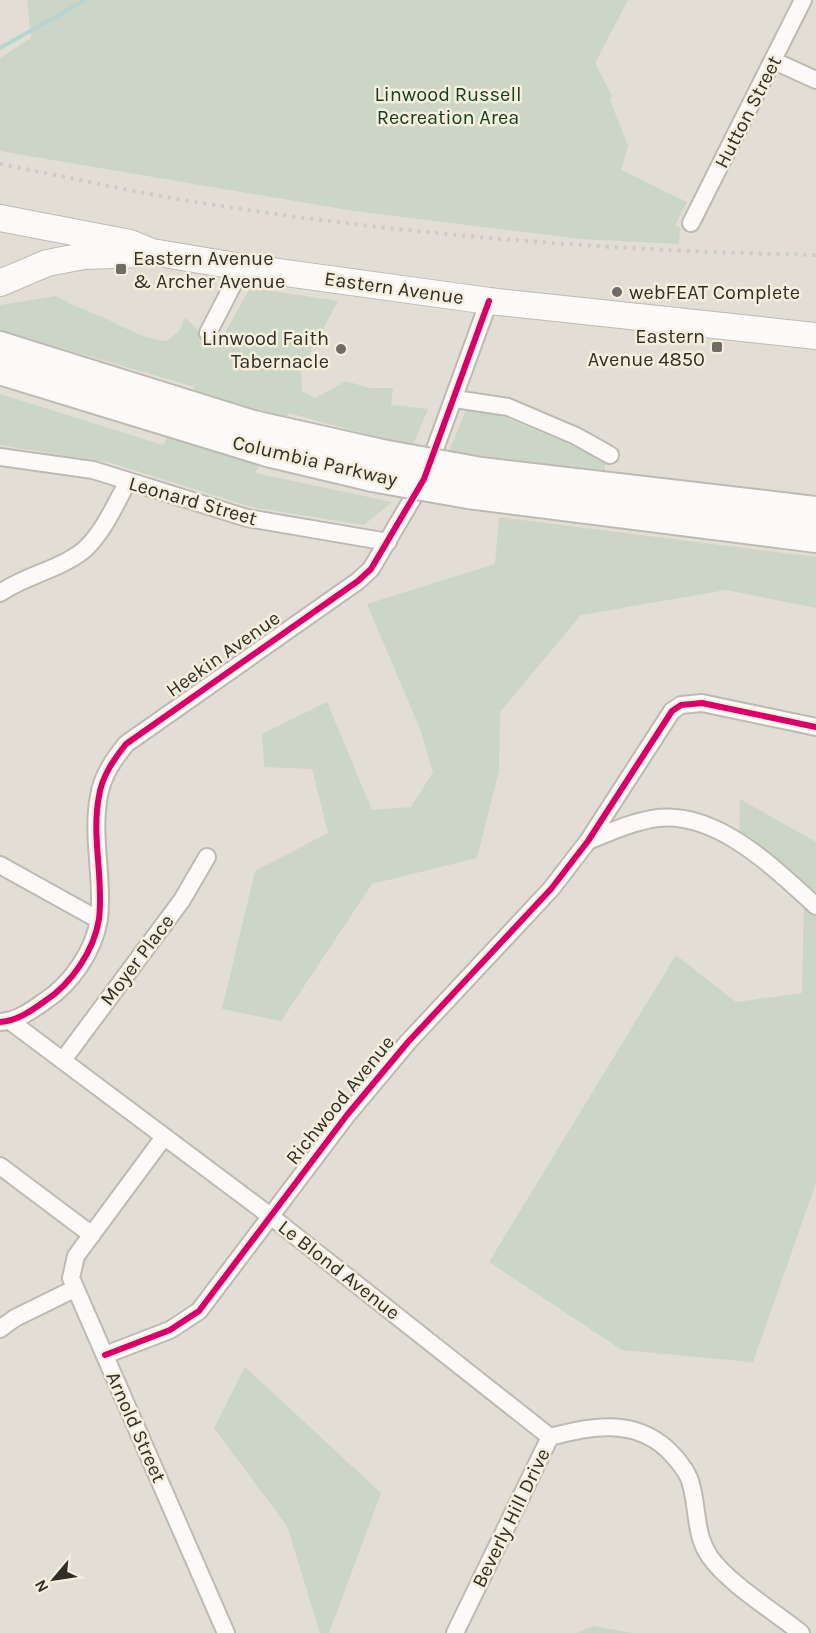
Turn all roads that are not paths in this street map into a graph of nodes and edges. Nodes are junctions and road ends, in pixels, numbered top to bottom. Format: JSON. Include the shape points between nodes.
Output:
{"nodes":[{"id":1,"x":803,"y":0,"type":"edge"},
{"id":2,"x":774,"y":61,"type":"junction"},
{"id":3,"x":816,"y":80,"type":"edge"},
{"id":4,"x":0,"y":218,"type":"edge"},
{"id":5,"x":691,"y":224,"type":"dead end"},
{"id":6,"x":152,"y":252,"type":"junction"},
{"id":7,"x":242,"y":267,"type":"junction"},
{"id":8,"x":0,"y":283,"type":"edge"},
{"id":9,"x":489,"y":300,"type":"junction"},
{"id":10,"x":208,"y":333,"type":"dead end"},
{"id":11,"x":816,"y":336,"type":"edge"},
{"id":12,"x":0,"y":346,"type":"edge"},
{"id":13,"x":0,"y":370,"type":"edge"},
{"id":14,"x":455,"y":399,"type":"junction"},
{"id":15,"x":610,"y":455,"type":"dead end"},
{"id":16,"x":0,"y":457,"type":"edge"},
{"id":17,"x":377,"y":465,"type":"junction"},
{"id":18,"x":127,"y":483,"type":"junction"},
{"id":19,"x":475,"y":483,"type":"junction"},
{"id":20,"x":816,"y":511,"type":"edge"},
{"id":21,"x":816,"y":538,"type":"edge"},
{"id":22,"x":388,"y":542,"type":"junction"},
{"id":23,"x":0,"y":593,"type":"edge"},
{"id":24,"x":816,"y":727,"type":"edge"},
{"id":25,"x":588,"y":841,"type":"junction"},
{"id":26,"x":207,"y":857,"type":"dead end"},
{"id":27,"x":0,"y":865,"type":"edge"},
{"id":28,"x":816,"y":906,"type":"edge"},
{"id":29,"x":99,"y":920,"type":"junction"},
{"id":30,"x":5,"y":1022,"type":"edge"},
{"id":31,"x":63,"y":1060,"type":"junction"},
{"id":32,"x":164,"y":1137,"type":"junction"},
{"id":33,"x":0,"y":1166,"type":"edge"},
{"id":34,"x":269,"y":1215,"type":"junction"},
{"id":35,"x":92,"y":1235,"type":"junction"},
{"id":36,"x":74,"y":1289,"type":"junction"},
{"id":37,"x":0,"y":1329,"type":"edge"},
{"id":38,"x":105,"y":1355,"type":"junction"},
{"id":39,"x":550,"y":1437,"type":"junction"},
{"id":40,"x":226,"y":1633,"type":"edge"},
{"id":41,"x":454,"y":1633,"type":"edge"},
{"id":42,"x":801,"y":1633,"type":"edge"}],
"edges":[{"from":1,"to":2,"type":"street","name":"Hutton Street"},
{"from":2,"to":3,"type":"street"},
{"from":2,"to":5,"type":"street","name":"Hutton Street"},
{"from":4,"to":6,"type":"main road","via":[[130,243]]},
{"from":6,"to":7,"type":"main road","name":"Eastern Avenue"},
{"from":6,"to":8,"type":"main road","via":[[84,256],[47,263]]},
{"from":7,"to":9,"type":"main road","name":"Eastern Avenue"},
{"from":7,"to":10,"type":"street"},
{"from":9,"to":11,"type":"main road","name":"Eastern Avenue"},
{"from":9,"to":14,"type":"street","name":"Heekin Avenue"},
{"from":12,"to":17,"type":"highway","name":"Columbia Parkway"},
{"from":13,"to":17,"type":"highway","name":"Columbia Parkway","via":[[248,447]]},
{"from":14,"to":15,"type":"street","via":[[508,407]]},
{"from":14,"to":22,"type":"street","name":"Heekin Avenue","via":[[424,479]]},
{"from":16,"to":18,"type":"street","name":"Leonard Street","via":[[93,470]]},
{"from":17,"to":19,"type":"highway","name":"Columbia Parkway","bridge":true},
{"from":18,"to":22,"type":"street","name":"Leonard Street","via":[[247,518]]},
{"from":18,"to":23,"type":"street","via":[[98,534],[84,549]]},
{"from":19,"to":20,"type":"highway","name":"Columbia Parkway"},
{"from":19,"to":21,"type":"highway","name":"Columbia Parkway"},
{"from":22,"to":29,"type":"street","name":"Heekin Avenue","via":[[358,581],[140,731],[114,759],[99,794],[97,813]]},
{"from":24,"to":25,"type":"street","name":"Richwood Avenue","via":[[702,703],[681,705],[665,718]]},
{"from":25,"to":28,"type":"street","via":[[641,821],[660,818],[697,823],[761,857]]},
{"from":25,"to":34,"type":"street","name":"Richwood Avenue","via":[[551,889],[408,1042]]},
{"from":26,"to":31,"type":"street","name":"Moyer Place","via":[[182,900]]},
{"from":27,"to":29,"type":"street"},
{"from":29,"to":30,"type":"street","name":"Heekin Avenue","via":[[87,953],[65,984],[28,1013]]},
{"from":30,"to":31,"type":"street","name":"Le Blond Avenue"},
{"from":31,"to":32,"type":"street","name":"Le Blond Avenue"},
{"from":32,"to":34,"type":"street","name":"Le Blond Avenue"},
{"from":32,"to":35,"type":"street","name":"Arnold Street"},
{"from":33,"to":35,"type":"street"},
{"from":34,"to":38,"type":"street","name":"Richwood Avenue","via":[[199,1311],[170,1330]]},
{"from":34,"to":39,"type":"street","name":"Le Blond Avenue"},
{"from":35,"to":36,"type":"street","name":"Arnold Street","via":[[72,1267]]},
{"from":36,"to":37,"type":"street"},
{"from":36,"to":38,"type":"street","name":"Arnold Street"},
{"from":38,"to":40,"type":"street","name":"Arnold Street"},
{"from":39,"to":41,"type":"street","name":"Beverly Hill Drive"},
{"from":39,"to":42,"type":"street","name":"Beverly Hill Drive","via":[[606,1426],[632,1428],[660,1443],[689,1477],[698,1529],[709,1556]]}]}
